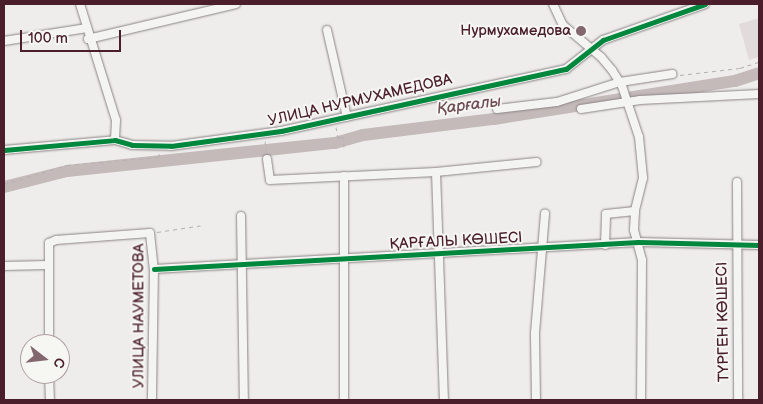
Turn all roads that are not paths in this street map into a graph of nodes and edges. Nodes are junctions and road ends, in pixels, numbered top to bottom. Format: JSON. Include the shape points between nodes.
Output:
{"nodes":[{"id":1,"x":80,"y":4,"type":"edge"},
{"id":2,"x":236,"y":4,"type":"edge"},
{"id":3,"x":553,"y":4,"type":"edge"},
{"id":4,"x":705,"y":4,"type":"edge"},
{"id":5,"x":87,"y":28,"type":"junction"},
{"id":6,"x":326,"y":30,"type":"dead end"},
{"id":7,"x":88,"y":39,"type":"junction"},
{"id":8,"x":4,"y":41,"type":"edge"},
{"id":9,"x":591,"y":48,"type":"junction"},
{"id":10,"x":672,"y":74,"type":"road end"},
{"id":11,"x":621,"y":84,"type":"junction"},
{"id":12,"x":759,"y":94,"type":"edge"},
{"id":13,"x":626,"y":102,"type":"junction"},
{"id":14,"x":498,"y":109,"type":"dead end"},
{"id":15,"x":581,"y":109,"type":"dead end"},
{"id":16,"x":347,"y":117,"type":"junction"},
{"id":17,"x":115,"y":140,"type":"junction"},
{"id":18,"x":4,"y":150,"type":"edge"},
{"id":19,"x":267,"y":159,"type":"dead end"},
{"id":20,"x":537,"y":162,"type":"dead end"},
{"id":21,"x":436,"y":172,"type":"junction"},
{"id":22,"x":344,"y":176,"type":"junction"},
{"id":23,"x":736,"y":182,"type":"dead end"},
{"id":24,"x":635,"y":211,"type":"junction"},
{"id":25,"x":545,"y":213,"type":"dead end"},
{"id":26,"x":241,"y":216,"type":"dead end"},
{"id":27,"x":638,"y":242,"type":"junction"},
{"id":28,"x":735,"y":244,"type":"junction"},
{"id":29,"x":605,"y":245,"type":"junction"},
{"id":30,"x":759,"y":245,"type":"edge"},
{"id":31,"x":544,"y":249,"type":"junction"},
{"id":32,"x":440,"y":254,"type":"junction"},
{"id":33,"x":346,"y":258,"type":"junction"},
{"id":34,"x":242,"y":264,"type":"junction"},
{"id":35,"x":47,"y":265,"type":"junction"},
{"id":36,"x":4,"y":266,"type":"edge"},
{"id":37,"x":154,"y":269,"type":"junction"},
{"id":38,"x":48,"y":334,"type":"edge"},
{"id":39,"x":49,"y":384,"type":"edge"},
{"id":40,"x":50,"y":400,"type":"edge"},
{"id":41,"x":152,"y":400,"type":"edge"},
{"id":42,"x":244,"y":400,"type":"edge"},
{"id":43,"x":344,"y":400,"type":"edge"},
{"id":44,"x":444,"y":400,"type":"edge"},
{"id":45,"x":536,"y":400,"type":"edge"},
{"id":46,"x":641,"y":400,"type":"edge"},
{"id":47,"x":738,"y":400,"type":"edge"}],
"edges":[{"from":1,"to":5,"type":"street"},
{"from":2,"to":7,"type":"street"},
{"from":3,"to":9,"type":"street","via":[[563,25]]},
{"from":4,"to":9,"type":"street","name":"УЛИЦА НУРМУХАМЕДОВА"},
{"from":5,"to":7,"type":"street"},
{"from":5,"to":8,"type":"street"},
{"from":6,"to":16,"type":"street"},
{"from":7,"to":17,"type":"street","via":[[116,120]]},
{"from":9,"to":11,"type":"street"},
{"from":9,"to":16,"type":"street","name":"УЛИЦА НУРМУХАМЕДОВА","via":[[566,69]]},
{"from":10,"to":11,"type":"street"},
{"from":11,"to":13,"type":"street"},
{"from":11,"to":14,"type":"street","via":[[557,102]]},
{"from":12,"to":13,"type":"street"},
{"from":13,"to":15,"type":"street"},
{"from":13,"to":24,"type":"street","via":[[643,156],[643,178]]},
{"from":16,"to":17,"type":"street","name":"УЛИЦА НУРМУХАМЕДОВА","via":[[281,131],[171,146],[132,145]]},
{"from":17,"to":18,"type":"street","name":"УЛИЦА НУРМУХАМЕДОВА"},
{"from":19,"to":22,"type":"street","via":[[270,180]]},
{"from":20,"to":21,"type":"street"},
{"from":21,"to":22,"type":"street"},
{"from":21,"to":32,"type":"street"},
{"from":22,"to":33,"type":"street"},
{"from":23,"to":28,"type":"street","name":"ТҮРГЕН КӨШЕСІ"},
{"from":24,"to":27,"type":"street"},
{"from":24,"to":29,"type":"street","via":[[606,214]]},
{"from":25,"to":31,"type":"street"},
{"from":26,"to":34,"type":"street"},
{"from":27,"to":28,"type":"street","name":"ҚАРҒАЛЫ КӨШЕСІ"},
{"from":27,"to":29,"type":"street","name":"ҚАРҒАЛЫ КӨШЕСІ"},
{"from":27,"to":46,"type":"street","via":[[642,260]]},
{"from":28,"to":30,"type":"street","name":"ҚАРҒАЛЫ КӨШЕСІ"},
{"from":28,"to":47,"type":"street","name":"ТҮРГЕН КӨШЕСІ"},
{"from":29,"to":31,"type":"street","name":"ҚАРҒАЛЫ КӨШЕСІ"},
{"from":31,"to":32,"type":"street","name":"ҚАРҒАЛЫ КӨШЕСІ"},
{"from":31,"to":45,"type":"street","via":[[535,333]]},
{"from":32,"to":33,"type":"street","name":"ҚАРҒАЛЫ КӨШЕСІ"},
{"from":32,"to":44,"type":"street"},
{"from":33,"to":34,"type":"street","name":"ҚАРҒАЛЫ КӨШЕСІ"},
{"from":33,"to":43,"type":"street"},
{"from":34,"to":37,"type":"street","name":"ҚАРҒАЛЫ КӨШЕСІ"},
{"from":34,"to":42,"type":"street"},
{"from":35,"to":36,"type":"street"},
{"from":35,"to":37,"type":"street","name":"УЛИЦА НАУМЕТОВА","via":[[49,243],[56,240],[150,232]]},
{"from":35,"to":38,"type":"street"},
{"from":37,"to":41,"type":"street","name":"УЛИЦА НАУМЕТОВА"},
{"from":39,"to":40,"type":"street"}]}
